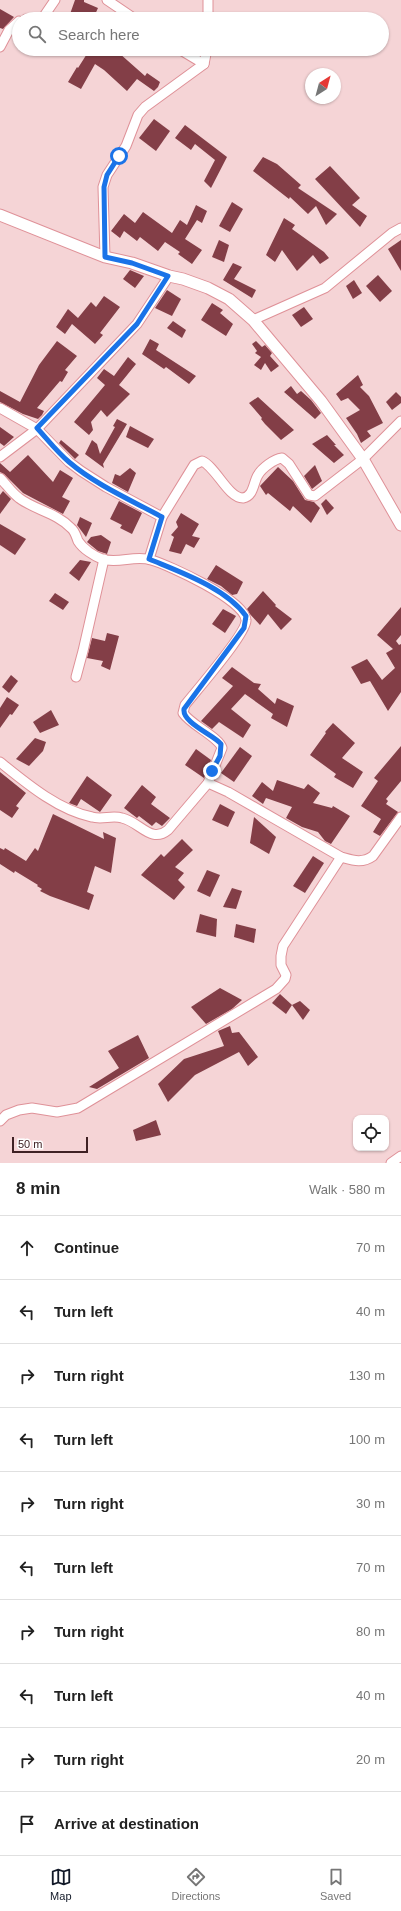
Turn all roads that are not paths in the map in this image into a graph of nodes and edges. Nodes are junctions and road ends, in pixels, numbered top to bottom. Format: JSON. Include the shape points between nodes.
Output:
{"nodes":[{"id":1,"x":55,"y":0,"type":"edge"},
{"id":2,"x":107,"y":0,"type":"edge"},
{"id":3,"x":208,"y":0,"type":"edge"},
{"id":4,"x":47,"y":12,"type":"edge"},
{"id":5,"x":125,"y":12,"type":"edge"},
{"id":6,"x":208,"y":12,"type":"edge"},
{"id":7,"x":12,"y":27,"type":"edge"},
{"id":8,"x":0,"y":47,"type":"edge"},
{"id":9,"x":191,"y":56,"type":"edge"},
{"id":10,"x":206,"y":56,"type":"edge"},
{"id":11,"x":204,"y":64,"type":"junction"},
{"id":12,"x":0,"y":215,"type":"edge"},
{"id":13,"x":401,"y":228,"type":"edge"},
{"id":14,"x":105,"y":257,"type":"junction"},
{"id":15,"x":168,"y":276,"type":"junction"},
{"id":16,"x":253,"y":320,"type":"junction"},
{"id":17,"x":0,"y":408,"type":"edge"},
{"id":18,"x":401,"y":421,"type":"edge"},
{"id":19,"x":37,"y":428,"type":"junction"},
{"id":20,"x":0,"y":457,"type":"edge"},
{"id":21,"x":364,"y":459,"type":"junction"},
{"id":22,"x":0,"y":478,"type":"edge"},
{"id":23,"x":162,"y":517,"type":"junction"},
{"id":24,"x":401,"y":526,"type":"edge"},
{"id":25,"x":104,"y":559,"type":"junction"},
{"id":26,"x":149,"y":559,"type":"junction"},
{"id":27,"x":76,"y":677,"type":"dead end"},
{"id":28,"x":0,"y":762,"type":"edge"},
{"id":29,"x":208,"y":783,"type":"junction"},
{"id":30,"x":401,"y":817,"type":"edge"},
{"id":31,"x":341,"y":856,"type":"junction"},
{"id":32,"x":0,"y":1121,"type":"edge"},
{"id":33,"x":401,"y":1156,"type":"edge"},
{"id":34,"x":391,"y":1163,"type":"edge"}],
"edges":[{"from":1,"to":4,"type":"street"},
{"from":2,"to":5,"type":"street"},
{"from":3,"to":6,"type":"street"},
{"from":7,"to":8,"type":"street"},
{"from":9,"to":11,"type":"street"},
{"from":10,"to":11,"type":"street"},
{"from":11,"to":14,"type":"street","via":[[145,107],[138,115],[126,146],[112,166],[104,187]]},
{"from":12,"to":14,"type":"street"},
{"from":13,"to":16,"type":"street","via":[[325,288]]},
{"from":14,"to":15,"type":"street","via":[[132,263]]},
{"from":15,"to":16,"type":"street","via":[[208,288],[229,299]]},
{"from":15,"to":19,"type":"street","via":[[137,324]]},
{"from":16,"to":21,"type":"street","via":[[321,401]]},
{"from":17,"to":19,"type":"street"},
{"from":18,"to":21,"type":"street"},
{"from":19,"to":20,"type":"street"},
{"from":19,"to":23,"type":"street","via":[[81,471]]},
{"from":21,"to":23,"type":"street","via":[[313,497],[284,459],[276,460],[260,472],[250,494],[239,498],[208,465],[199,461]]},
{"from":21,"to":24,"type":"street"},
{"from":22,"to":25,"type":"street","via":[[18,498],[68,524],[80,544]]},
{"from":23,"to":26,"type":"street"},
{"from":25,"to":26,"type":"street"},
{"from":25,"to":27,"type":"street"},
{"from":26,"to":29,"type":"street","via":[[193,577],[227,598],[246,616],[244,628],[184,709],[185,716],[221,744],[220,756]]},
{"from":28,"to":29,"type":"street","via":[[40,793],[82,815],[93,818],[122,818],[158,836],[168,830]]},
{"from":29,"to":31,"type":"street"},
{"from":30,"to":31,"type":"street","via":[[380,848],[367,860],[360,862]]},
{"from":31,"to":32,"type":"street","via":[[283,946],[281,965],[286,975],[276,989],[78,1108],[57,1112],[32,1108],[19,1110],[6,1115]]},
{"from":33,"to":34,"type":"street"}]}
